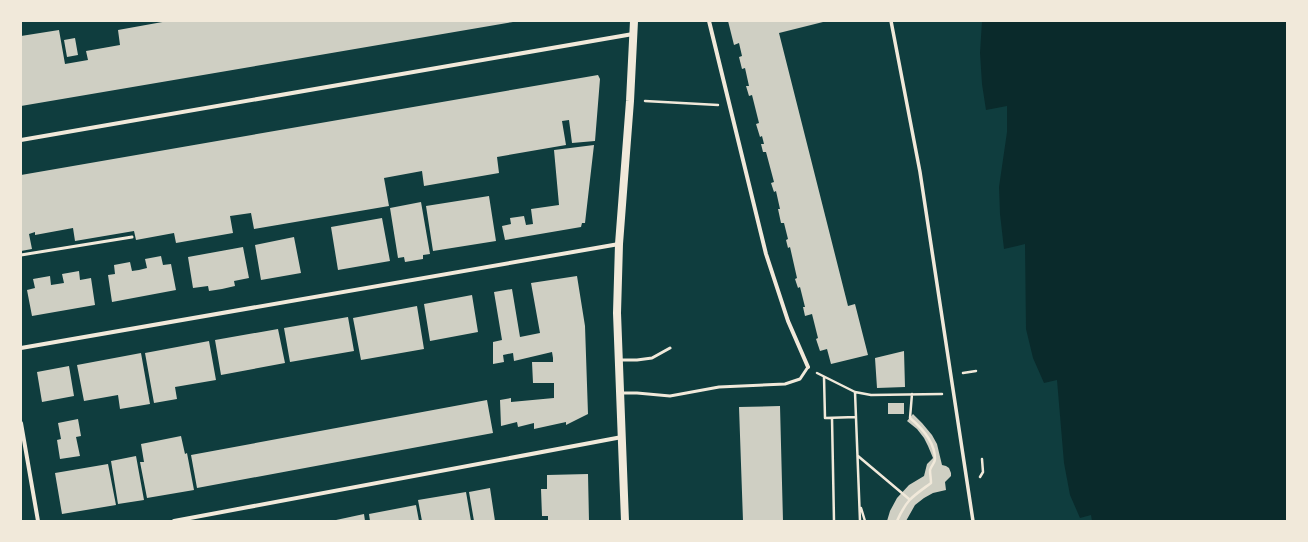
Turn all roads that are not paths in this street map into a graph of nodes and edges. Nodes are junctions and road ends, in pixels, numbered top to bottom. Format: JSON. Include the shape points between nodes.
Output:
{"nodes":[{"id":1,"x":634,"y":21,"type":"edge"},
{"id":2,"x":709,"y":21,"type":"edge"},
{"id":3,"x":892,"y":21,"type":"edge"},
{"id":4,"x":634,"y":34,"type":"junction"},
{"id":5,"x":21,"y":140,"type":"edge"},
{"id":6,"x":132,"y":237,"type":"dead end"},
{"id":7,"x":619,"y":244,"type":"junction"},
{"id":8,"x":21,"y":255,"type":"edge"},
{"id":9,"x":21,"y":348,"type":"edge"},
{"id":10,"x":670,"y":348,"type":"dead end"},
{"id":11,"x":619,"y":360,"type":"junction"},
{"id":12,"x":808,"y":367,"type":"joint"},
{"id":13,"x":620,"y":394,"type":"junction"},
{"id":14,"x":21,"y":423,"type":"edge"},
{"id":15,"x":622,"y":437,"type":"junction"},
{"id":16,"x":38,"y":521,"type":"edge"},
{"id":17,"x":174,"y":521,"type":"edge"},
{"id":18,"x":625,"y":521,"type":"edge"},
{"id":19,"x":972,"y":521,"type":"edge"}],
"edges":[{"from":1,"to":4,"type":"main road"},
{"from":2,"to":12,"type":"street","via":[[766,254],[788,321]]},
{"from":3,"to":19,"type":"street","via":[[920,172]]},
{"from":4,"to":5,"type":"street"},
{"from":4,"to":7,"type":"main road"},
{"from":6,"to":8,"type":"lane"},
{"from":7,"to":9,"type":"street"},
{"from":7,"to":11,"type":"main road"},
{"from":10,"to":11,"type":"lane","via":[[652,358]]},
{"from":11,"to":13,"type":"main road"},
{"from":12,"to":13,"type":"lane","via":[[800,379],[785,384],[719,387],[670,396]]},
{"from":13,"to":15,"type":"main road"},
{"from":14,"to":16,"type":"street"},
{"from":15,"to":17,"type":"street"},
{"from":15,"to":18,"type":"main road"}]}
